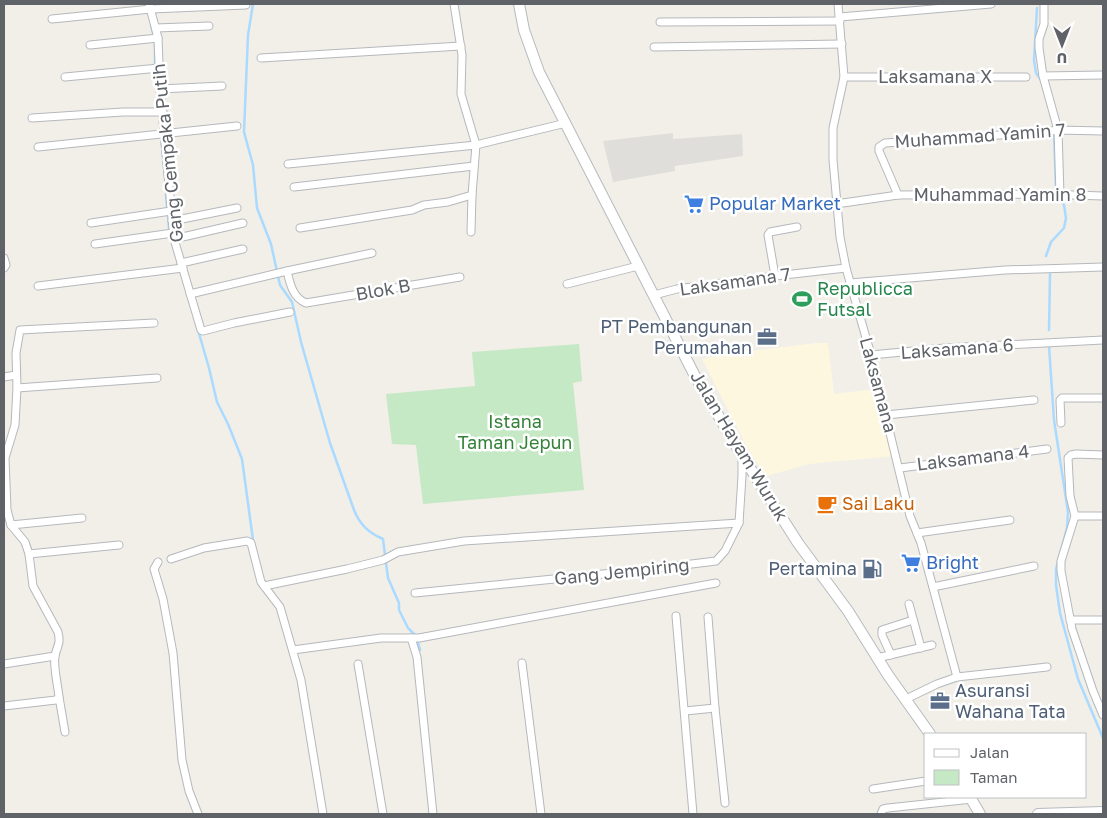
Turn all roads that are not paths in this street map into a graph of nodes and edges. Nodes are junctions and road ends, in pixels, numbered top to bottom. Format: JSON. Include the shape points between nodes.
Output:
{"nodes":[{"id":1,"x":454,"y":4,"type":"edge"},
{"id":2,"x":519,"y":4,"type":"edge"},
{"id":3,"x":838,"y":4,"type":"edge"},
{"id":4,"x":991,"y":4,"type":"edge"},
{"id":5,"x":1044,"y":4,"type":"edge"},
{"id":6,"x":150,"y":6,"type":"edge"},
{"id":7,"x":246,"y":6,"type":"dead end"},
{"id":8,"x":52,"y":18,"type":"dead end"},
{"id":9,"x":840,"y":19,"type":"junction"},
{"id":10,"x":660,"y":22,"type":"dead end"},
{"id":11,"x":209,"y":26,"type":"dead end"},
{"id":12,"x":156,"y":28,"type":"junction"},
{"id":13,"x":158,"y":38,"type":"junction"},
{"id":14,"x":842,"y":44,"type":"junction"},
{"id":15,"x":90,"y":45,"type":"dead end"},
{"id":16,"x":460,"y":46,"type":"junction"},
{"id":17,"x":654,"y":47,"type":"dead end"},
{"id":18,"x":261,"y":58,"type":"dead end"},
{"id":19,"x":159,"y":68,"type":"junction"},
{"id":20,"x":1103,"y":75,"type":"edge"},
{"id":21,"x":1043,"y":76,"type":"junction"},
{"id":22,"x":65,"y":77,"type":"dead end"},
{"id":23,"x":844,"y":77,"type":"junction"},
{"id":24,"x":1026,"y":77,"type":"dead end"},
{"id":25,"x":222,"y":86,"type":"dead end"},
{"id":26,"x":160,"y":89,"type":"junction"},
{"id":27,"x":163,"y":112,"type":"junction"},
{"id":28,"x":32,"y":118,"type":"dead end"},
{"id":29,"x":566,"y":123,"type":"junction"},
{"id":30,"x":237,"y":126,"type":"dead end"},
{"id":31,"x":1058,"y":130,"type":"junction"},
{"id":32,"x":1103,"y":131,"type":"edge"},
{"id":33,"x":164,"y":133,"type":"junction"},
{"id":34,"x":476,"y":145,"type":"junction"},
{"id":35,"x":38,"y":147,"type":"dead end"},
{"id":36,"x":288,"y":164,"type":"dead end"},
{"id":37,"x":474,"y":166,"type":"junction"},
{"id":38,"x":294,"y":188,"type":"dead end"},
{"id":39,"x":898,"y":194,"type":"junction"},
{"id":40,"x":472,"y":195,"type":"junction"},
{"id":41,"x":1060,"y":195,"type":"junction"},
{"id":42,"x":1103,"y":196,"type":"edge"},
{"id":43,"x":836,"y":204,"type":"junction"},
{"id":44,"x":237,"y":208,"type":"dead end"},
{"id":45,"x":171,"y":211,"type":"junction"},
{"id":46,"x":172,"y":221,"type":"junction"},
{"id":47,"x":91,"y":223,"type":"dead end"},
{"id":48,"x":243,"y":223,"type":"dead end"},
{"id":49,"x":797,"y":227,"type":"dead end"},
{"id":50,"x":300,"y":228,"type":"dead end"},
{"id":51,"x":471,"y":232,"type":"dead end"},
{"id":52,"x":173,"y":236,"type":"junction"},
{"id":53,"x":95,"y":244,"type":"dead end"},
{"id":54,"x":243,"y":249,"type":"dead end"},
{"id":55,"x":372,"y":253,"type":"dead end"},
{"id":56,"x":4,"y":258,"type":"edge"},
{"id":57,"x":182,"y":265,"type":"junction"},
{"id":58,"x":638,"y":266,"type":"junction"},
{"id":59,"x":4,"y":268,"type":"edge"},
{"id":60,"x":846,"y":268,"type":"junction"},
{"id":61,"x":1103,"y":268,"type":"edge"},
{"id":62,"x":284,"y":272,"type":"junction"},
{"id":63,"x":774,"y":276,"type":"junction"},
{"id":64,"x":460,"y":277,"type":"dead end"},
{"id":65,"x":850,"y":283,"type":"junction"},
{"id":66,"x":568,"y":284,"type":"dead end"},
{"id":67,"x":38,"y":286,"type":"dead end"},
{"id":68,"x":190,"y":294,"type":"junction"},
{"id":69,"x":654,"y":295,"type":"junction"},
{"id":70,"x":290,"y":312,"type":"dead end"},
{"id":71,"x":154,"y":322,"type":"dead end"},
{"id":72,"x":1103,"y":340,"type":"edge"},
{"id":73,"x":871,"y":355,"type":"junction"},
{"id":74,"x":16,"y":375,"type":"junction"},
{"id":75,"x":4,"y":376,"type":"edge"},
{"id":76,"x":157,"y":378,"type":"dead end"},
{"id":77,"x":17,"y":388,"type":"junction"},
{"id":78,"x":1103,"y":398,"type":"edge"},
{"id":79,"x":1034,"y":400,"type":"dead end"},
{"id":80,"x":886,"y":415,"type":"junction"},
{"id":81,"x":1061,"y":423,"type":"dead end"},
{"id":82,"x":8,"y":437,"type":"edge"},
{"id":83,"x":1047,"y":449,"type":"dead end"},
{"id":84,"x":742,"y":455,"type":"junction"},
{"id":85,"x":1103,"y":455,"type":"edge"},
{"id":86,"x":900,"y":468,"type":"junction"},
{"id":87,"x":1075,"y":516,"type":"junction"},
{"id":88,"x":1103,"y":516,"type":"edge"},
{"id":89,"x":82,"y":518,"type":"dead end"},
{"id":90,"x":1010,"y":520,"type":"dead end"},
{"id":91,"x":739,"y":523,"type":"junction"},
{"id":92,"x":11,"y":524,"type":"junction"},
{"id":93,"x":917,"y":533,"type":"junction"},
{"id":94,"x":119,"y":545,"type":"dead end"},
{"id":95,"x":29,"y":554,"type":"junction"},
{"id":96,"x":171,"y":559,"type":"dead end"},
{"id":97,"x":158,"y":562,"type":"dead end"},
{"id":98,"x":1034,"y":566,"type":"dead end"},
{"id":99,"x":716,"y":584,"type":"dead end"},
{"id":100,"x":264,"y":586,"type":"junction"},
{"id":101,"x":932,"y":587,"type":"junction"},
{"id":102,"x":415,"y":593,"type":"dead end"},
{"id":103,"x":909,"y":604,"type":"dead end"},
{"id":104,"x":676,"y":616,"type":"dead end"},
{"id":105,"x":708,"y":617,"type":"dead end"},
{"id":106,"x":913,"y":620,"type":"junction"},
{"id":107,"x":1070,"y":620,"type":"junction"},
{"id":108,"x":1103,"y":620,"type":"edge"},
{"id":109,"x":414,"y":638,"type":"junction"},
{"id":110,"x":932,"y":645,"type":"dead end"},
{"id":111,"x":921,"y":648,"type":"junction"},
{"id":112,"x":293,"y":650,"type":"junction"},
{"id":113,"x":891,"y":655,"type":"junction"},
{"id":114,"x":55,"y":656,"type":"junction"},
{"id":115,"x":877,"y":658,"type":"junction"},
{"id":116,"x":522,"y":663,"type":"dead end"},
{"id":117,"x":4,"y":664,"type":"edge"},
{"id":118,"x":358,"y":664,"type":"dead end"},
{"id":119,"x":1047,"y":667,"type":"dead end"},
{"id":120,"x":957,"y":677,"type":"junction"},
{"id":121,"x":60,"y":697,"type":"junction"},
{"id":122,"x":906,"y":699,"type":"junction"},
{"id":123,"x":4,"y":706,"type":"edge"},
{"id":124,"x":715,"y":708,"type":"junction"},
{"id":125,"x":685,"y":711,"type":"junction"},
{"id":126,"x":1103,"y":714,"type":"edge"},
{"id":127,"x":65,"y":732,"type":"dead end"},
{"id":128,"x":929,"y":733,"type":"edge"},
{"id":129,"x":924,"y":781,"type":"edge"},
{"id":130,"x":873,"y":788,"type":"dead end"},
{"id":131,"x":971,"y":798,"type":"edge"},
{"id":132,"x":725,"y":804,"type":"dead end"},
{"id":133,"x":1103,"y":812,"type":"edge"},
{"id":134,"x":198,"y":814,"type":"edge"},
{"id":135,"x":323,"y":814,"type":"edge"},
{"id":136,"x":383,"y":814,"type":"edge"},
{"id":137,"x":433,"y":814,"type":"edge"},
{"id":138,"x":541,"y":814,"type":"edge"},
{"id":139,"x":693,"y":814,"type":"edge"},
{"id":140,"x":881,"y":814,"type":"edge"},
{"id":141,"x":980,"y":814,"type":"edge"},
{"id":142,"x":1038,"y":814,"type":"edge"}],
"edges":[{"from":1,"to":16,"type":"street"},
{"from":2,"to":29,"type":"main road","name":"Jalan Hayam Wuruk","via":[[524,30],[539,72]]},
{"from":3,"to":9,"type":"street","name":"Laksamana"},
{"from":4,"to":9,"type":"street"},
{"from":5,"to":21,"type":"street","via":[[1044,24],[1038,48]]},
{"from":6,"to":7,"type":"street"},
{"from":6,"to":8,"type":"street"},
{"from":6,"to":12,"type":"street","name":"Gang Cempaka Putih"},
{"from":9,"to":10,"type":"street"},
{"from":9,"to":14,"type":"street","name":"Laksamana"},
{"from":11,"to":12,"type":"street"},
{"from":12,"to":13,"type":"street","name":"Gang Cempaka Putih"},
{"from":13,"to":15,"type":"street"},
{"from":13,"to":19,"type":"street","name":"Gang Cempaka Putih"},
{"from":14,"to":17,"type":"street"},
{"from":14,"to":23,"type":"street","name":"Laksamana"},
{"from":16,"to":18,"type":"street"},
{"from":16,"to":34,"type":"street","via":[[461,94]]},
{"from":19,"to":22,"type":"street"},
{"from":19,"to":26,"type":"street","name":"Gang Cempaka Putih"},
{"from":20,"to":21,"type":"street"},
{"from":21,"to":31,"type":"street"},
{"from":23,"to":24,"type":"street","name":"Laksamana X"},
{"from":23,"to":43,"type":"street","name":"Laksamana","via":[[833,128]]},
{"from":25,"to":26,"type":"street"},
{"from":26,"to":27,"type":"street","name":"Gang Cempaka Putih"},
{"from":27,"to":28,"type":"street"},
{"from":27,"to":33,"type":"street","name":"Gang Cempaka Putih"},
{"from":29,"to":34,"type":"street"},
{"from":29,"to":58,"type":"main road","name":"Jalan Hayam Wuruk"},
{"from":30,"to":33,"type":"street"},
{"from":31,"to":32,"type":"street","name":"Muhammad Yamin 7"},
{"from":31,"to":39,"type":"street","name":"Muhammad Yamin 7","via":[[884,143],[879,146],[879,151]]},
{"from":31,"to":41,"type":"street"},
{"from":33,"to":35,"type":"street"},
{"from":33,"to":45,"type":"street","name":"Gang Cempaka Putih"},
{"from":34,"to":36,"type":"street"},
{"from":34,"to":37,"type":"street"},
{"from":37,"to":38,"type":"street"},
{"from":37,"to":40,"type":"street"},
{"from":39,"to":41,"type":"street","name":"Muhammad Yamin 8"},
{"from":39,"to":43,"type":"street","name":"Muhammad Yamin 8"},
{"from":40,"to":50,"type":"street","via":[[412,210]]},
{"from":40,"to":51,"type":"street"},
{"from":41,"to":42,"type":"street","name":"Muhammad Yamin 8"},
{"from":43,"to":60,"type":"street","name":"Laksamana"},
{"from":44,"to":46,"type":"street"},
{"from":45,"to":46,"type":"street","name":"Gang Cempaka Putih"},
{"from":45,"to":47,"type":"street"},
{"from":46,"to":52,"type":"street","name":"Gang Cempaka Putih"},
{"from":48,"to":52,"type":"street"},
{"from":49,"to":63,"type":"street","via":[[768,235]]},
{"from":52,"to":53,"type":"street"},
{"from":52,"to":57,"type":"street","name":"Gang Cempaka Putih"},
{"from":54,"to":57,"type":"street"},
{"from":55,"to":62,"type":"street"},
{"from":56,"to":59,"type":"street"},
{"from":57,"to":67,"type":"street"},
{"from":57,"to":68,"type":"street","name":"Gang Cempaka Putih"},
{"from":58,"to":66,"type":"street"},
{"from":58,"to":69,"type":"main road","name":"Jalan Hayam Wuruk"},
{"from":60,"to":63,"type":"street","name":"Laksamana 7"},
{"from":60,"to":65,"type":"street","name":"Laksamana"},
{"from":61,"to":65,"type":"street","via":[[1006,270]]},
{"from":62,"to":64,"type":"street","name":"Blok B","via":[[299,301],[306,303]]},
{"from":62,"to":68,"type":"street"},
{"from":63,"to":69,"type":"street","name":"Laksamana 7"},
{"from":65,"to":73,"type":"street","name":"Laksamana"},
{"from":68,"to":70,"type":"street","name":"Gang Cempaka Putih","via":[[201,330]]},
{"from":69,"to":84,"type":"main road","name":"Jalan Hayam Wuruk","via":[[695,376]]},
{"from":71,"to":74,"type":"street","via":[[20,330]]},
{"from":72,"to":73,"type":"street","name":"Laksamana 6"},
{"from":73,"to":80,"type":"street","name":"Laksamana"},
{"from":74,"to":75,"type":"street"},
{"from":74,"to":77,"type":"street"},
{"from":76,"to":77,"type":"street"},
{"from":77,"to":82,"type":"street","via":[[15,425]]},
{"from":78,"to":81,"type":"street","via":[[1062,398],[1059,404]]},
{"from":79,"to":80,"type":"street"},
{"from":80,"to":86,"type":"street","name":"Laksamana"},
{"from":82,"to":92,"type":"street","via":[[5,469]]},
{"from":83,"to":86,"type":"street","name":"Laksamana 4"},
{"from":84,"to":91,"type":"street","name":"Gang Jempiring"},
{"from":84,"to":115,"type":"main road","name":"Jalan Hayam Wuruk"},
{"from":85,"to":87,"type":"street","via":[[1076,454],[1068,458],[1070,496]]},
{"from":86,"to":93,"type":"street","name":"Laksamana"},
{"from":87,"to":88,"type":"street"},
{"from":87,"to":107,"type":"street","via":[[1061,560]]},
{"from":89,"to":92,"type":"street"},
{"from":90,"to":93,"type":"street"},
{"from":91,"to":100,"type":"street","via":[[464,541],[398,552],[347,569]]},
{"from":91,"to":102,"type":"street","name":"Gang Jempiring","via":[[725,551],[716,561]]},
{"from":92,"to":95,"type":"street","via":[[25,542]]},
{"from":93,"to":101,"type":"street","name":"Laksamana"},
{"from":94,"to":95,"type":"street"},
{"from":95,"to":114,"type":"street","via":[[33,586],[58,632]]},
{"from":96,"to":100,"type":"street","via":[[204,548],[250,542]]},
{"from":97,"to":134,"type":"street","via":[[154,569],[174,660],[182,760]]},
{"from":98,"to":101,"type":"street"},
{"from":99,"to":109,"type":"street"},
{"from":100,"to":112,"type":"street","via":[[280,607]]},
{"from":101,"to":120,"type":"street","name":"Laksamana"},
{"from":103,"to":106,"type":"street"},
{"from":104,"to":125,"type":"street"},
{"from":105,"to":124,"type":"street"},
{"from":106,"to":111,"type":"street"},
{"from":106,"to":113,"type":"street","via":[[882,630]]},
{"from":107,"to":108,"type":"street"},
{"from":107,"to":126,"type":"street"},
{"from":109,"to":112,"type":"street","via":[[381,638]]},
{"from":109,"to":137,"type":"street"},
{"from":110,"to":111,"type":"street"},
{"from":111,"to":113,"type":"street"},
{"from":112,"to":135,"type":"street"},
{"from":113,"to":115,"type":"street"},
{"from":114,"to":117,"type":"street"},
{"from":114,"to":121,"type":"street"},
{"from":115,"to":122,"type":"main road","name":"Jalan Hayam Wuruk"},
{"from":116,"to":138,"type":"street"},
{"from":118,"to":136,"type":"street"},
{"from":119,"to":120,"type":"street"},
{"from":120,"to":122,"type":"street"},
{"from":121,"to":123,"type":"street"},
{"from":121,"to":127,"type":"street"},
{"from":122,"to":128,"type":"main road","name":"Jalan Hayam Wuruk"},
{"from":124,"to":125,"type":"street"},
{"from":124,"to":132,"type":"street"},
{"from":125,"to":139,"type":"street"},
{"from":129,"to":130,"type":"street"},
{"from":131,"to":140,"type":"street","via":[[888,808]]},
{"from":131,"to":141,"type":"main road"},
{"from":133,"to":142,"type":"main road"}]}
